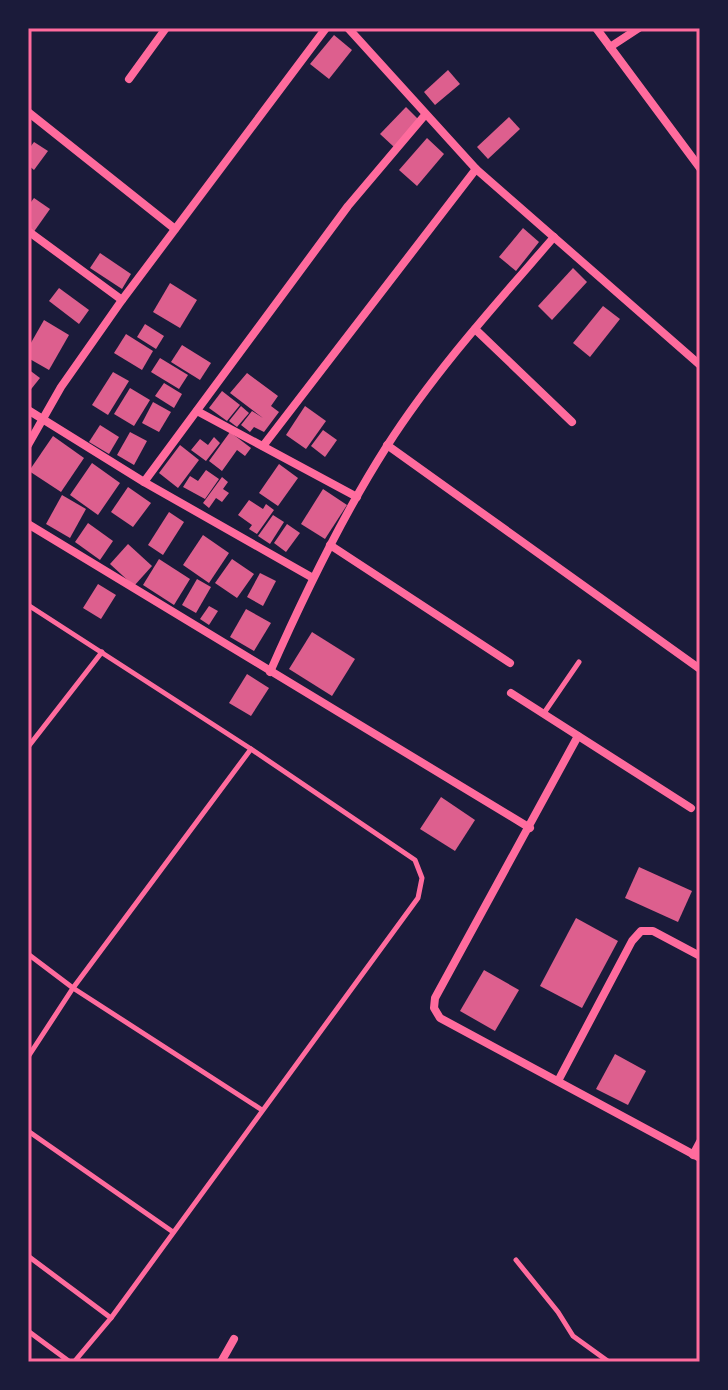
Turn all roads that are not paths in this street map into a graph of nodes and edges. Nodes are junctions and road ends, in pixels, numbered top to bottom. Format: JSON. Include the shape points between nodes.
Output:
{"nodes":[{"id":1,"x":166,"y":28,"type":"edge"},
{"id":2,"x":326,"y":28,"type":"edge"},
{"id":3,"x":348,"y":28,"type":"edge"},
{"id":4,"x":596,"y":28,"type":"edge"},
{"id":5,"x":639,"y":28,"type":"edge"},
{"id":6,"x":610,"y":47,"type":"junction"},
{"id":7,"x":129,"y":79,"type":"dead end"},
{"id":8,"x":28,"y":112,"type":"edge"},
{"id":9,"x":425,"y":115,"type":"junction"},
{"id":10,"x":700,"y":168,"type":"edge"},
{"id":11,"x":476,"y":169,"type":"junction"},
{"id":12,"x":175,"y":229,"type":"junction"},
{"id":13,"x":28,"y":231,"type":"edge"},
{"id":14,"x":554,"y":237,"type":"junction"},
{"id":15,"x":122,"y":300,"type":"junction"},
{"id":16,"x":475,"y":329,"type":"junction"},
{"id":17,"x":700,"y":365,"type":"edge"},
{"id":18,"x":28,"y":410,"type":"edge"},
{"id":19,"x":197,"y":411,"type":"junction"},
{"id":20,"x":43,"y":420,"type":"junction"},
{"id":21,"x":572,"y":422,"type":"dead end"},
{"id":22,"x":28,"y":445,"type":"edge"},
{"id":23,"x":387,"y":445,"type":"junction"},
{"id":24,"x":263,"y":446,"type":"junction"},
{"id":25,"x":144,"y":482,"type":"junction"},
{"id":26,"x":357,"y":497,"type":"junction"},
{"id":27,"x":28,"y":524,"type":"edge"},
{"id":28,"x":330,"y":545,"type":"junction"},
{"id":29,"x":313,"y":578,"type":"junction"},
{"id":30,"x":28,"y":605,"type":"edge"},
{"id":31,"x":102,"y":652,"type":"junction"},
{"id":32,"x":579,"y":662,"type":"dead end"},
{"id":33,"x":510,"y":663,"type":"dead end"},
{"id":34,"x":700,"y":669,"type":"edge"},
{"id":35,"x":270,"y":672,"type":"junction"},
{"id":36,"x":511,"y":693,"type":"dead end"},
{"id":37,"x":544,"y":713,"type":"junction"},
{"id":38,"x":578,"y":736,"type":"junction"},
{"id":39,"x":28,"y":747,"type":"edge"},
{"id":40,"x":251,"y":749,"type":"junction"},
{"id":41,"x":691,"y":808,"type":"dead end"},
{"id":42,"x":530,"y":828,"type":"junction"},
{"id":43,"x":28,"y":954,"type":"edge"},
{"id":44,"x":700,"y":956,"type":"edge"},
{"id":45,"x":73,"y":988,"type":"junction"},
{"id":46,"x":28,"y":1057,"type":"edge"},
{"id":47,"x":558,"y":1081,"type":"junction"},
{"id":48,"x":262,"y":1110,"type":"junction"},
{"id":49,"x":28,"y":1131,"type":"edge"},
{"id":50,"x":700,"y":1142,"type":"edge"},
{"id":51,"x":697,"y":1156,"type":"edge"},
{"id":52,"x":173,"y":1232,"type":"junction"},
{"id":53,"x":28,"y":1256,"type":"edge"},
{"id":54,"x":516,"y":1260,"type":"dead end"},
{"id":55,"x":111,"y":1318,"type":"junction"},
{"id":56,"x":28,"y":1331,"type":"edge"},
{"id":57,"x":234,"y":1339,"type":"dead end"},
{"id":58,"x":72,"y":1362,"type":"edge"},
{"id":59,"x":221,"y":1362,"type":"edge"},
{"id":60,"x":609,"y":1362,"type":"edge"}],
"edges":[{"from":1,"to":7,"type":"street"},
{"from":2,"to":12,"type":"street"},
{"from":3,"to":9,"type":"street"},
{"from":4,"to":6,"type":"street"},
{"from":5,"to":6,"type":"street"},
{"from":6,"to":10,"type":"street"},
{"from":8,"to":12,"type":"street"},
{"from":9,"to":11,"type":"street"},
{"from":9,"to":19,"type":"street","via":[[348,206]]},
{"from":11,"to":14,"type":"street"},
{"from":11,"to":24,"type":"street"},
{"from":12,"to":15,"type":"street"},
{"from":13,"to":15,"type":"street"},
{"from":14,"to":16,"type":"street"},
{"from":14,"to":17,"type":"street"},
{"from":15,"to":20,"type":"street"},
{"from":16,"to":21,"type":"street"},
{"from":16,"to":23,"type":"street"},
{"from":18,"to":20,"type":"street"},
{"from":19,"to":24,"type":"street"},
{"from":19,"to":25,"type":"street"},
{"from":20,"to":22,"type":"street"},
{"from":20,"to":25,"type":"street"},
{"from":23,"to":26,"type":"street"},
{"from":23,"to":34,"type":"street"},
{"from":24,"to":26,"type":"street"},
{"from":25,"to":29,"type":"street"},
{"from":26,"to":28,"type":"street"},
{"from":27,"to":35,"type":"street"},
{"from":28,"to":29,"type":"street"},
{"from":28,"to":33,"type":"street"},
{"from":29,"to":35,"type":"street"},
{"from":30,"to":31,"type":"lane"},
{"from":31,"to":39,"type":"lane"},
{"from":31,"to":40,"type":"lane"},
{"from":32,"to":37,"type":"lane"},
{"from":35,"to":42,"type":"street"},
{"from":36,"to":37,"type":"street"},
{"from":37,"to":38,"type":"street"},
{"from":38,"to":41,"type":"street"},
{"from":38,"to":42,"type":"street"},
{"from":40,"to":45,"type":"lane"},
{"from":40,"to":48,"type":"lane","via":[[415,860],[422,878],[418,898]]},
{"from":42,"to":47,"type":"street","via":[[434,1008],[440,1018]]},
{"from":43,"to":45,"type":"lane"},
{"from":44,"to":47,"type":"street","via":[[653,931],[641,931]]},
{"from":45,"to":46,"type":"lane"},
{"from":45,"to":48,"type":"lane"},
{"from":47,"to":51,"type":"street"},
{"from":48,"to":52,"type":"lane"},
{"from":49,"to":52,"type":"lane"},
{"from":50,"to":51,"type":"street"},
{"from":52,"to":55,"type":"lane"},
{"from":53,"to":55,"type":"lane"},
{"from":54,"to":60,"type":"lane","via":[[573,1336]]},
{"from":55,"to":58,"type":"lane"},
{"from":56,"to":58,"type":"lane"},
{"from":57,"to":59,"type":"street"}]}
